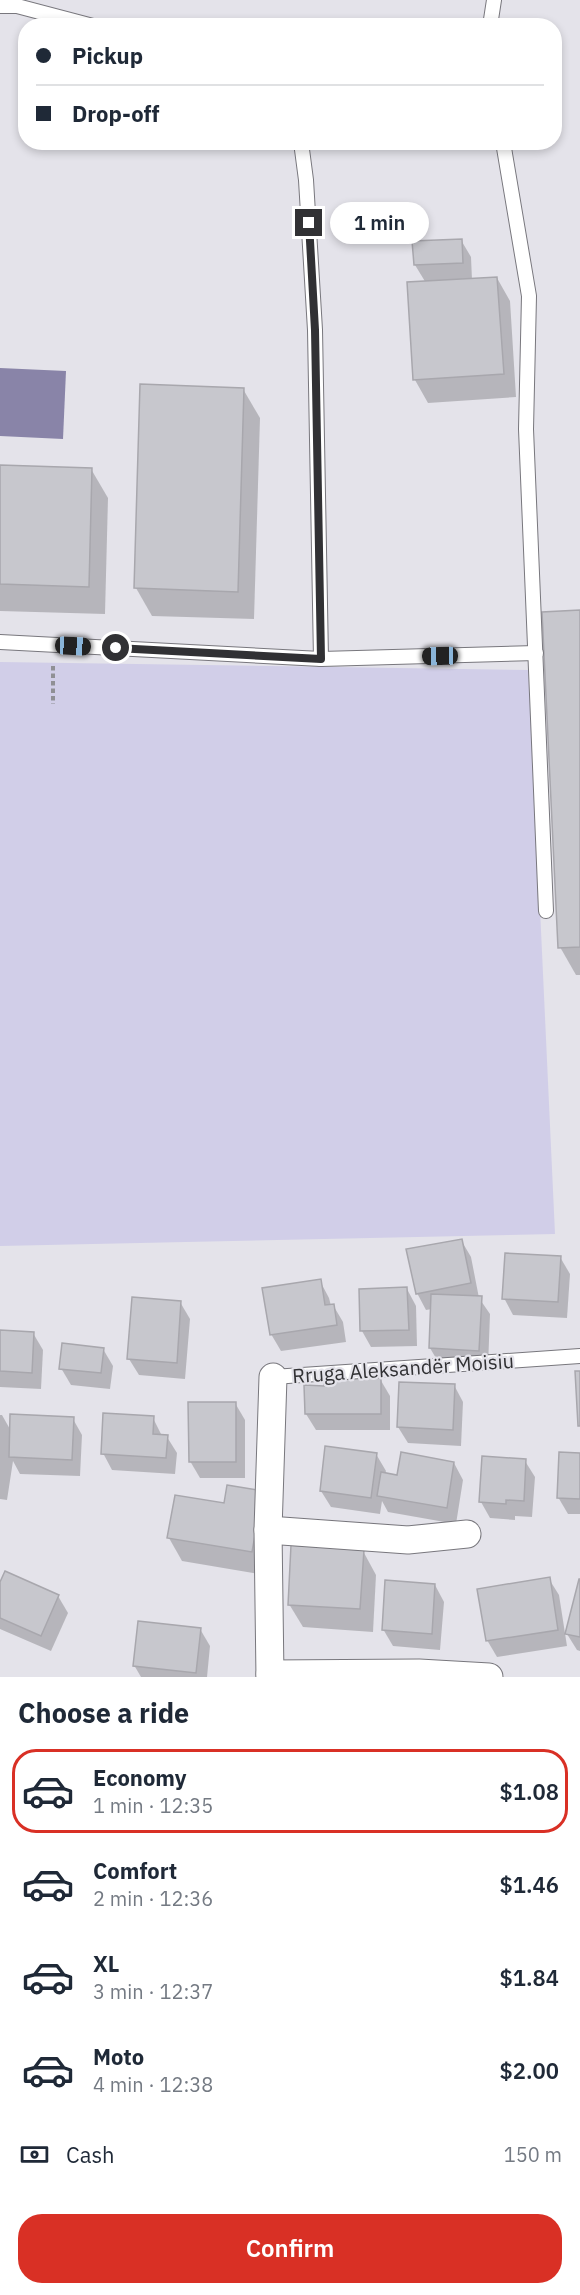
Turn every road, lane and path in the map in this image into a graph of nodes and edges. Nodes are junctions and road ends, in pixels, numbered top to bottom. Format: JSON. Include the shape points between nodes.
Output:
{"nodes":[{"id":1,"x":494,"y":0,"type":"edge"},
{"id":2,"x":0,"y":6,"type":"edge"},
{"id":3,"x":63,"y":18,"type":"edge"},
{"id":4,"x":491,"y":18,"type":"edge"},
{"id":5,"x":302,"y":150,"type":"edge"},
{"id":6,"x":504,"y":150,"type":"edge"},
{"id":7,"x":0,"y":642,"type":"edge"},
{"id":8,"x":52,"y":645,"type":"junction"},
{"id":9,"x":536,"y":653,"type":"junction"},
{"id":10,"x":321,"y":659,"type":"junction"},
{"id":11,"x":53,"y":704,"type":"dead end"},
{"id":12,"x":546,"y":911,"type":"dead end"},
{"id":13,"x":580,"y":1356,"type":"edge"},
{"id":14,"x":273,"y":1377,"type":"joint"},
{"id":15,"x":268,"y":1530,"type":"junction"},
{"id":16,"x":467,"y":1534,"type":"dead end"},
{"id":17,"x":270,"y":1675,"type":"edge"},
{"id":18,"x":489,"y":1677,"type":"edge"}],
"edges":[{"from":1,"to":4,"type":"lane"},
{"from":2,"to":3,"type":"lane","via":[[17,6]]},
{"from":5,"to":10,"type":"lane","via":[[315,330]]},
{"from":6,"to":9,"type":"lane","via":[[529,296],[526,429]]},
{"from":7,"to":8,"type":"lane"},
{"from":8,"to":10,"type":"lane"},
{"from":8,"to":11,"type":"path"},
{"from":9,"to":10,"type":"lane"},
{"from":9,"to":12,"type":"lane"},
{"from":13,"to":14,"type":"lane","name":"Rruga Aleksandër Moisiu"},
{"from":14,"to":15,"type":"street","name":"Rruga Aleksandër Moisiu"},
{"from":15,"to":16,"type":"street","via":[[408,1540]]},
{"from":15,"to":17,"type":"street","name":"Rruga Aleksandër Moisiu"},
{"from":17,"to":18,"type":"street","via":[[419,1673]]}]}
